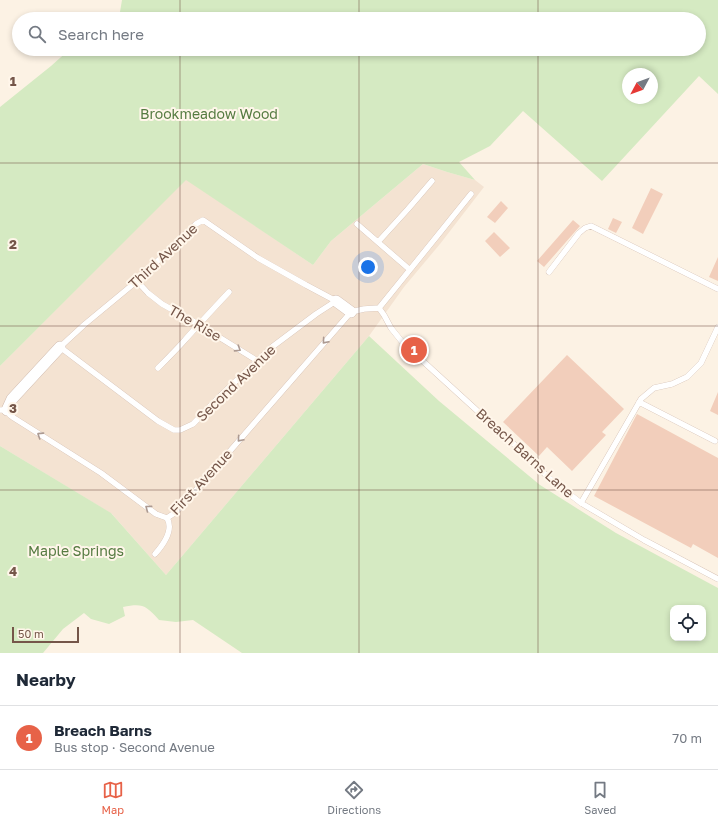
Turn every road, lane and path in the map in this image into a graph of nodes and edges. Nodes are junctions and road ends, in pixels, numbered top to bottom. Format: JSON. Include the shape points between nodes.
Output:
{"nodes":[{"id":1,"x":432,"y":181,"type":"dead end"},
{"id":2,"x":472,"y":194,"type":"dead end"},
{"id":3,"x":357,"y":224,"type":"dead end"},
{"id":4,"x":378,"y":242,"type":"junction"},
{"id":5,"x":409,"y":269,"type":"junction"},
{"id":6,"x":549,"y":272,"type":"dead end"},
{"id":7,"x":137,"y":281,"type":"junction"},
{"id":8,"x":718,"y":289,"type":"edge"},
{"id":9,"x":229,"y":292,"type":"dead end"},
{"id":10,"x":336,"y":301,"type":"junction"},
{"id":11,"x":379,"y":308,"type":"junction"},
{"id":12,"x":351,"y":312,"type":"junction"},
{"id":13,"x":198,"y":324,"type":"junction"},
{"id":14,"x":718,"y":327,"type":"edge"},
{"id":15,"x":60,"y":347,"type":"junction"},
{"id":16,"x":256,"y":360,"type":"junction"},
{"id":17,"x":158,"y":368,"type":"dead end"},
{"id":18,"x":639,"y":402,"type":"junction"},
{"id":19,"x":4,"y":410,"type":"edge"},
{"id":20,"x":715,"y":441,"type":"dead end"},
{"id":21,"x":581,"y":503,"type":"junction"},
{"id":22,"x":168,"y":518,"type":"junction"},
{"id":23,"x":156,"y":554,"type":"dead end"},
{"id":24,"x":718,"y":579,"type":"edge"}],
"edges":[{"from":1,"to":4,"type":"lane"},
{"from":2,"to":5,"type":"lane"},
{"from":3,"to":4,"type":"lane"},
{"from":4,"to":5,"type":"lane"},
{"from":5,"to":11,"type":"lane"},
{"from":6,"to":8,"type":"lane","via":[[579,233],[591,226]]},
{"from":7,"to":10,"type":"lane","name":"Third Avenue","via":[[203,220],[258,258]]},
{"from":7,"to":13,"type":"lane","name":"The Rise","via":[[162,304]]},
{"from":7,"to":15,"type":"lane","name":"Third Avenue"},
{"from":9,"to":13,"type":"lane"},
{"from":10,"to":12,"type":"street"},
{"from":10,"to":16,"type":"lane","name":"Second Avenue"},
{"from":11,"to":12,"type":"lane"},
{"from":11,"to":21,"type":"lane","name":"Breach Barns Lane","via":[[403,343],[550,478]]},
{"from":12,"to":22,"type":"lane","name":"First Avenue","one_way":true},
{"from":13,"to":16,"type":"lane","name":"The Rise","one_way":true},
{"from":13,"to":17,"type":"lane"},
{"from":14,"to":18,"type":"lane","via":[[701,363],[687,377],[654,388]]},
{"from":15,"to":16,"type":"lane","name":"Second Avenue","via":[[158,421],[174,430],[193,424]]},
{"from":15,"to":19,"type":"street","name":"First Avenue"},
{"from":18,"to":20,"type":"lane"},
{"from":18,"to":21,"type":"lane"},
{"from":22,"to":19,"type":"lane","name":"First Avenue","one_way":true,"via":[[156,514],[101,473]]},
{"from":21,"to":24,"type":"lane","name":"Breach Barns Lane"},
{"from":22,"to":23,"type":"lane","via":[[169,529],[164,544]]}]}
